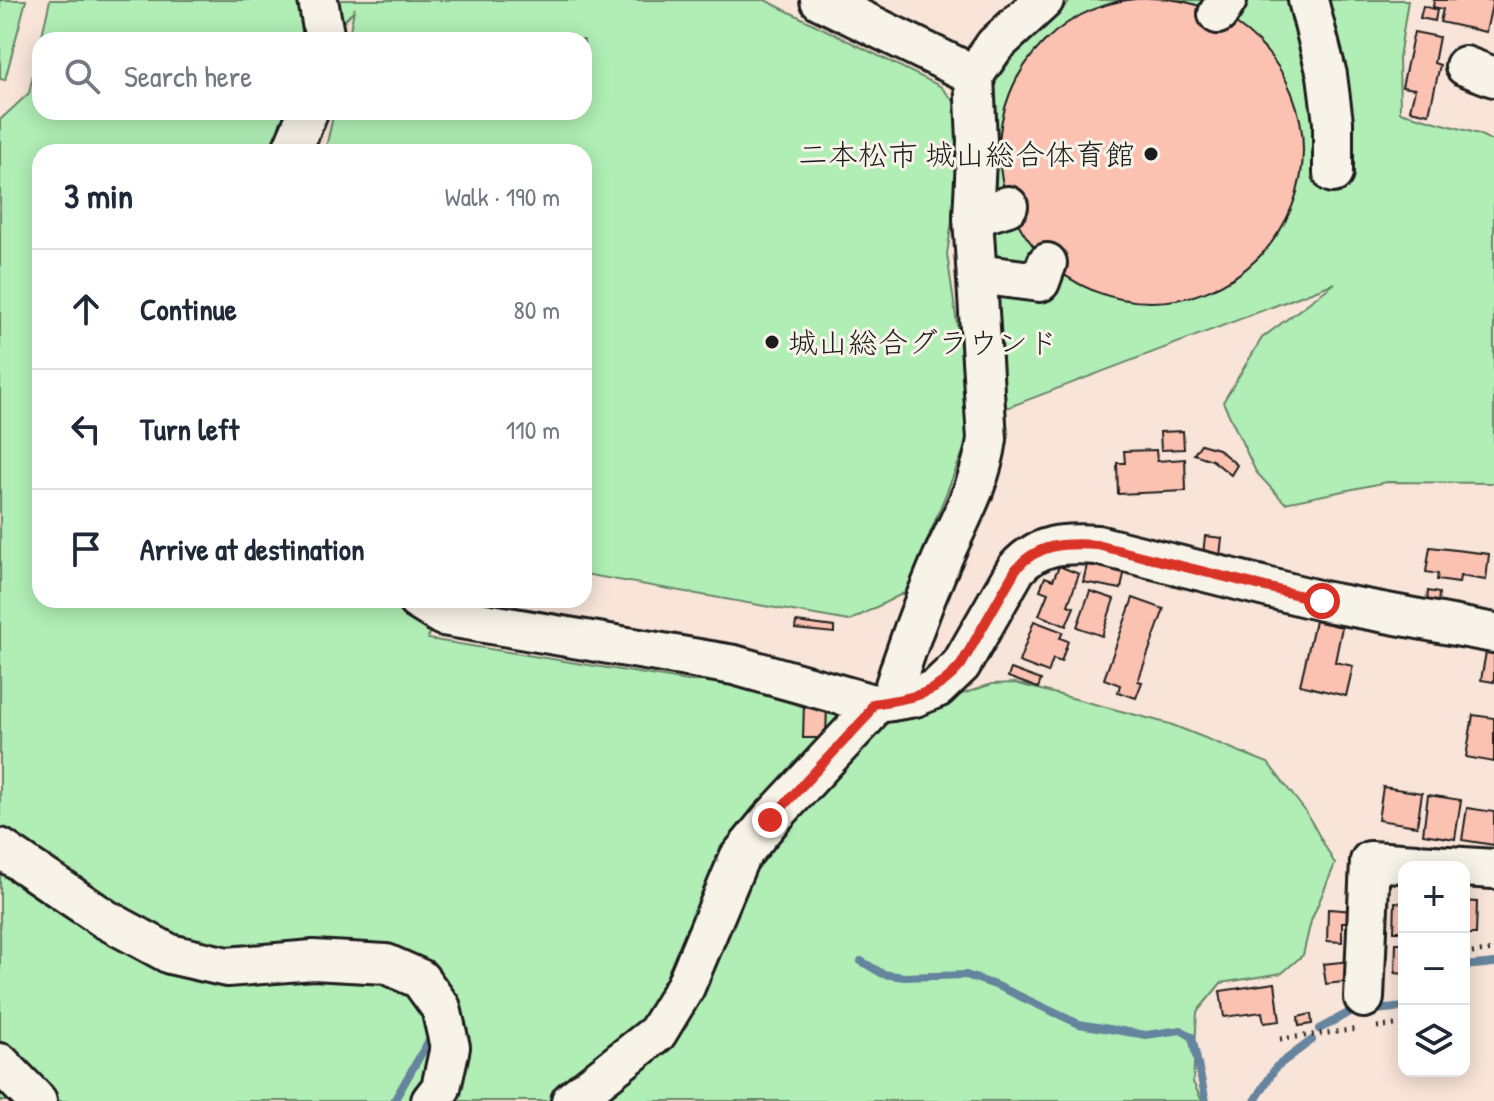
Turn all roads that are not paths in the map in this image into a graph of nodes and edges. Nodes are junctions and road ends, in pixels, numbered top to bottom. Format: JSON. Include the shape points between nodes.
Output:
{"nodes":[{"id":1,"x":318,"y":0,"type":"edge"},
{"id":2,"x":820,"y":0,"type":"edge"},
{"id":3,"x":1308,"y":0,"type":"edge"},
{"id":4,"x":1024,"y":7,"type":"edge"},
{"id":5,"x":324,"y":32,"type":"edge"},
{"id":6,"x":974,"y":75,"type":"junction"},
{"id":7,"x":305,"y":120,"type":"edge"},
{"id":8,"x":294,"y":144,"type":"edge"},
{"id":9,"x":1333,"y":173,"type":"dead end"},
{"id":10,"x":1008,"y":206,"type":"dead end"},
{"id":11,"x":973,"y":217,"type":"junction"},
{"id":12,"x":1047,"y":263,"type":"dead end"},
{"id":13,"x":977,"y":274,"type":"junction"},
{"id":14,"x":430,"y":608,"type":"edge"},
{"id":15,"x":1494,"y":633,"type":"edge"},
{"id":16,"x":882,"y":703,"type":"junction"},
{"id":17,"x":0,"y":848,"type":"edge"},
{"id":18,"x":1494,"y":869,"type":"edge"},
{"id":19,"x":1364,"y":998,"type":"dead end"},
{"id":20,"x":0,"y":1063,"type":"edge"},
{"id":21,"x":37,"y":1101,"type":"edge"},
{"id":22,"x":431,"y":1101,"type":"edge"},
{"id":23,"x":571,"y":1101,"type":"edge"}],
"edges":[{"from":1,"to":5,"type":"street"},
{"from":2,"to":6,"type":"street"},
{"from":3,"to":9,"type":"street","via":[[1327,75]]},
{"from":4,"to":6,"type":"street"},
{"from":6,"to":11,"type":"street"},
{"from":7,"to":8,"type":"street"},
{"from":10,"to":11,"type":"street"},
{"from":11,"to":13,"type":"street"},
{"from":12,"to":13,"type":"street","via":[[1040,282]]},
{"from":13,"to":16,"type":"street","via":[[984,462]]},
{"from":14,"to":16,"type":"street","via":[[443,616],[734,665]]},
{"from":15,"to":16,"type":"street","via":[[1322,601],[1097,545],[1065,543],[1026,557],[950,678],[915,697]]},
{"from":16,"to":23,"type":"street","via":[[739,858],[685,987],[657,1033]]},
{"from":17,"to":22,"type":"street","via":[[105,919],[170,954],[227,967],[313,960],[386,964],[420,979],[441,1008],[450,1047],[441,1088]]},
{"from":18,"to":19,"type":"street","via":[[1370,861]]},
{"from":20,"to":21,"type":"street"}]}
